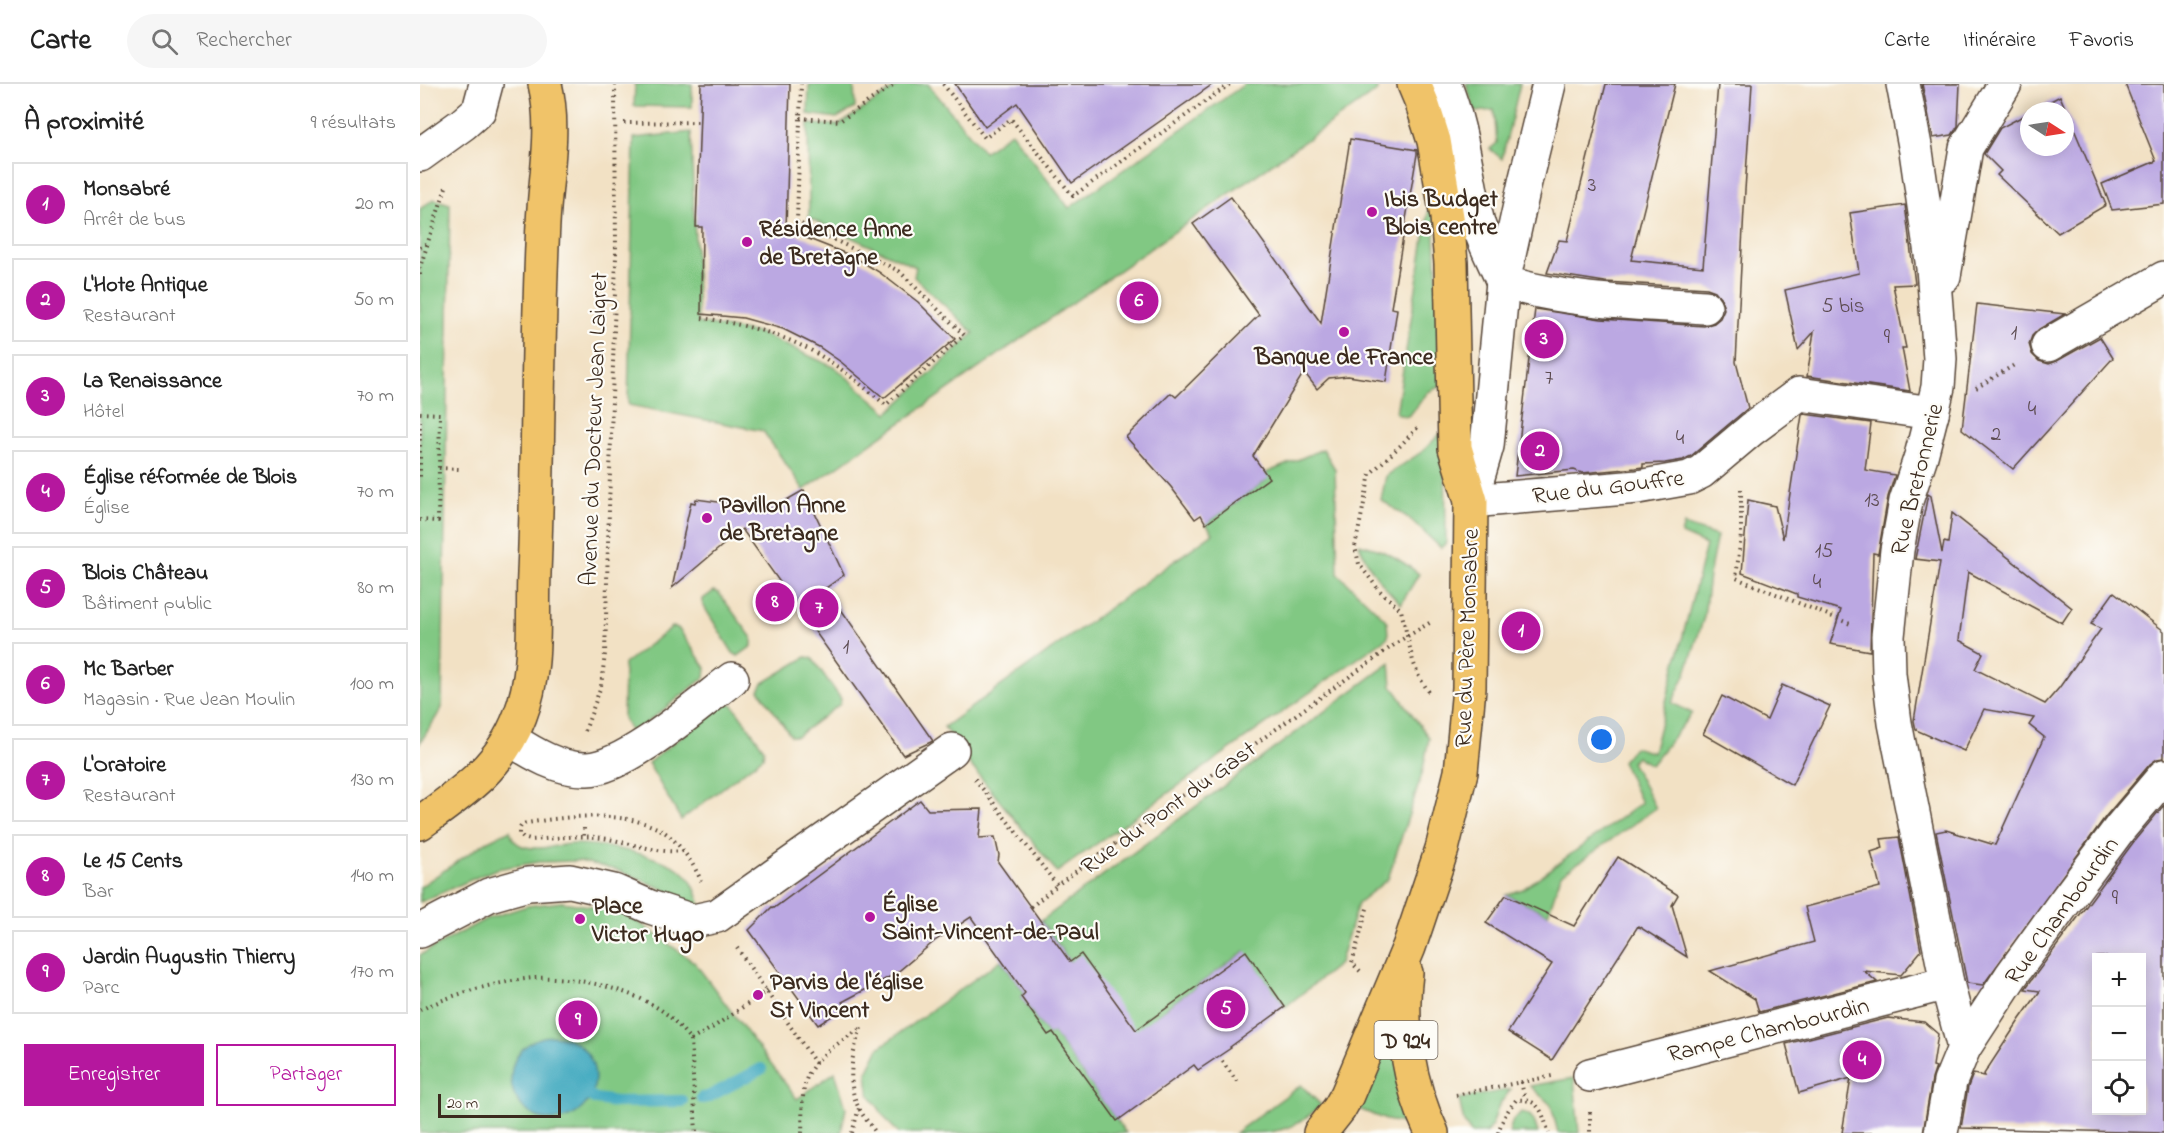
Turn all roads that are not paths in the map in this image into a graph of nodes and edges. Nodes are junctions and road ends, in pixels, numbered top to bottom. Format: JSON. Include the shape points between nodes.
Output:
{"nodes":[{"id":1,"x":486,"y":84,"type":"edge"},
{"id":2,"x":545,"y":84,"type":"edge"},
{"id":3,"x":1414,"y":84,"type":"edge"},
{"id":4,"x":1444,"y":84,"type":"edge"},
{"id":5,"x":1549,"y":84,"type":"edge"},
{"id":6,"x":1903,"y":84,"type":"edge"},
{"id":7,"x":2005,"y":84,"type":"edge"},
{"id":8,"x":420,"y":155,"type":"edge"},
{"id":9,"x":2164,"y":278,"type":"edge"},
{"id":10,"x":1503,"y":282,"type":"junction"},
{"id":11,"x":1705,"y":307,"type":"dead end"},
{"id":12,"x":1937,"y":319,"type":"junction"},
{"id":13,"x":2048,"y":345,"type":"road end"},
{"id":14,"x":1932,"y":413,"type":"junction"},
{"id":15,"x":1471,"y":501,"type":"junction"},
{"id":16,"x":732,"y":680,"type":"dead end"},
{"id":17,"x":510,"y":739,"type":"junction"},
{"id":18,"x":952,"y":750,"type":"road end"},
{"id":19,"x":2164,"y":776,"type":"edge"},
{"id":20,"x":420,"y":823,"type":"edge"},
{"id":21,"x":420,"y":931,"type":"edge"},
{"id":22,"x":1409,"y":947,"type":"junction"},
{"id":23,"x":1947,"y":983,"type":"junction"},
{"id":24,"x":1964,"y":1048,"type":"junction"},
{"id":25,"x":1590,"y":1075,"type":"road end"},
{"id":26,"x":1320,"y":1133,"type":"edge"},
{"id":27,"x":1432,"y":1133,"type":"edge"},
{"id":28,"x":1941,"y":1133,"type":"edge"}],
"edges":[{"from":1,"to":8,"type":"street","via":[[478,110]]},
{"from":2,"to":17,"type":"main road","via":[[551,126],[543,223],[534,660],[521,714]]},
{"from":3,"to":15,"type":"main road","name":"Rue du Père Monsabre","via":[[1434,141],[1447,217],[1455,448]]},
{"from":4,"to":10,"type":"street","via":[[1465,152],[1479,224]]},
{"from":5,"to":10,"type":"street","name":"Rue du Père Monsabre"},
{"from":6,"to":12,"type":"street","name":"Rue Bretonnerie","via":[[1933,268]]},
{"from":7,"to":12,"type":"street","via":[[1966,148]]},
{"from":9,"to":13,"type":"street"},
{"from":10,"to":11,"type":"street","via":[[1532,291],[1607,302]]},
{"from":10,"to":15,"type":"street","name":"Rue du Père Monsabre","via":[[1487,446]]},
{"from":12,"to":14,"type":"street","name":"Rue Bretonnerie","via":[[1940,359]]},
{"from":14,"to":15,"type":"street","name":"Rue du Gouffre","via":[[1799,394],[1689,478],[1638,487]]},
{"from":14,"to":23,"type":"street","name":"Rue Bretonnerie","via":[[1906,501],[1888,636],[1895,723]]},
{"from":15,"to":22,"type":"main road","name":"Rue du Père Monsabre","via":[[1469,688],[1461,772],[1442,849]]},
{"from":16,"to":17,"type":"street","via":[[640,748],[602,767],[586,769],[562,764]]},
{"from":17,"to":20,"type":"main road","via":[[470,787]]},
{"from":18,"to":21,"type":"street","via":[[715,898],[717,915],[693,921],[650,908],[614,891],[570,881],[528,884],[489,895]]},
{"from":19,"to":24,"type":"street","name":"Rue Chambourdin","via":[[2061,907]]},
{"from":22,"to":26,"type":"main road","via":[[1347,1095]]},
{"from":22,"to":27,"type":"main road","number":"D 924","via":[[1403,990],[1406,1048],[1413,1085]]},
{"from":23,"to":24,"type":"street","name":"Rue Bretonnerie"},
{"from":23,"to":25,"type":"street","name":"Rampe Chambourdin"},
{"from":24,"to":28,"type":"street","name":"Rue Chambourdin","via":[[1950,1082]]}]}
